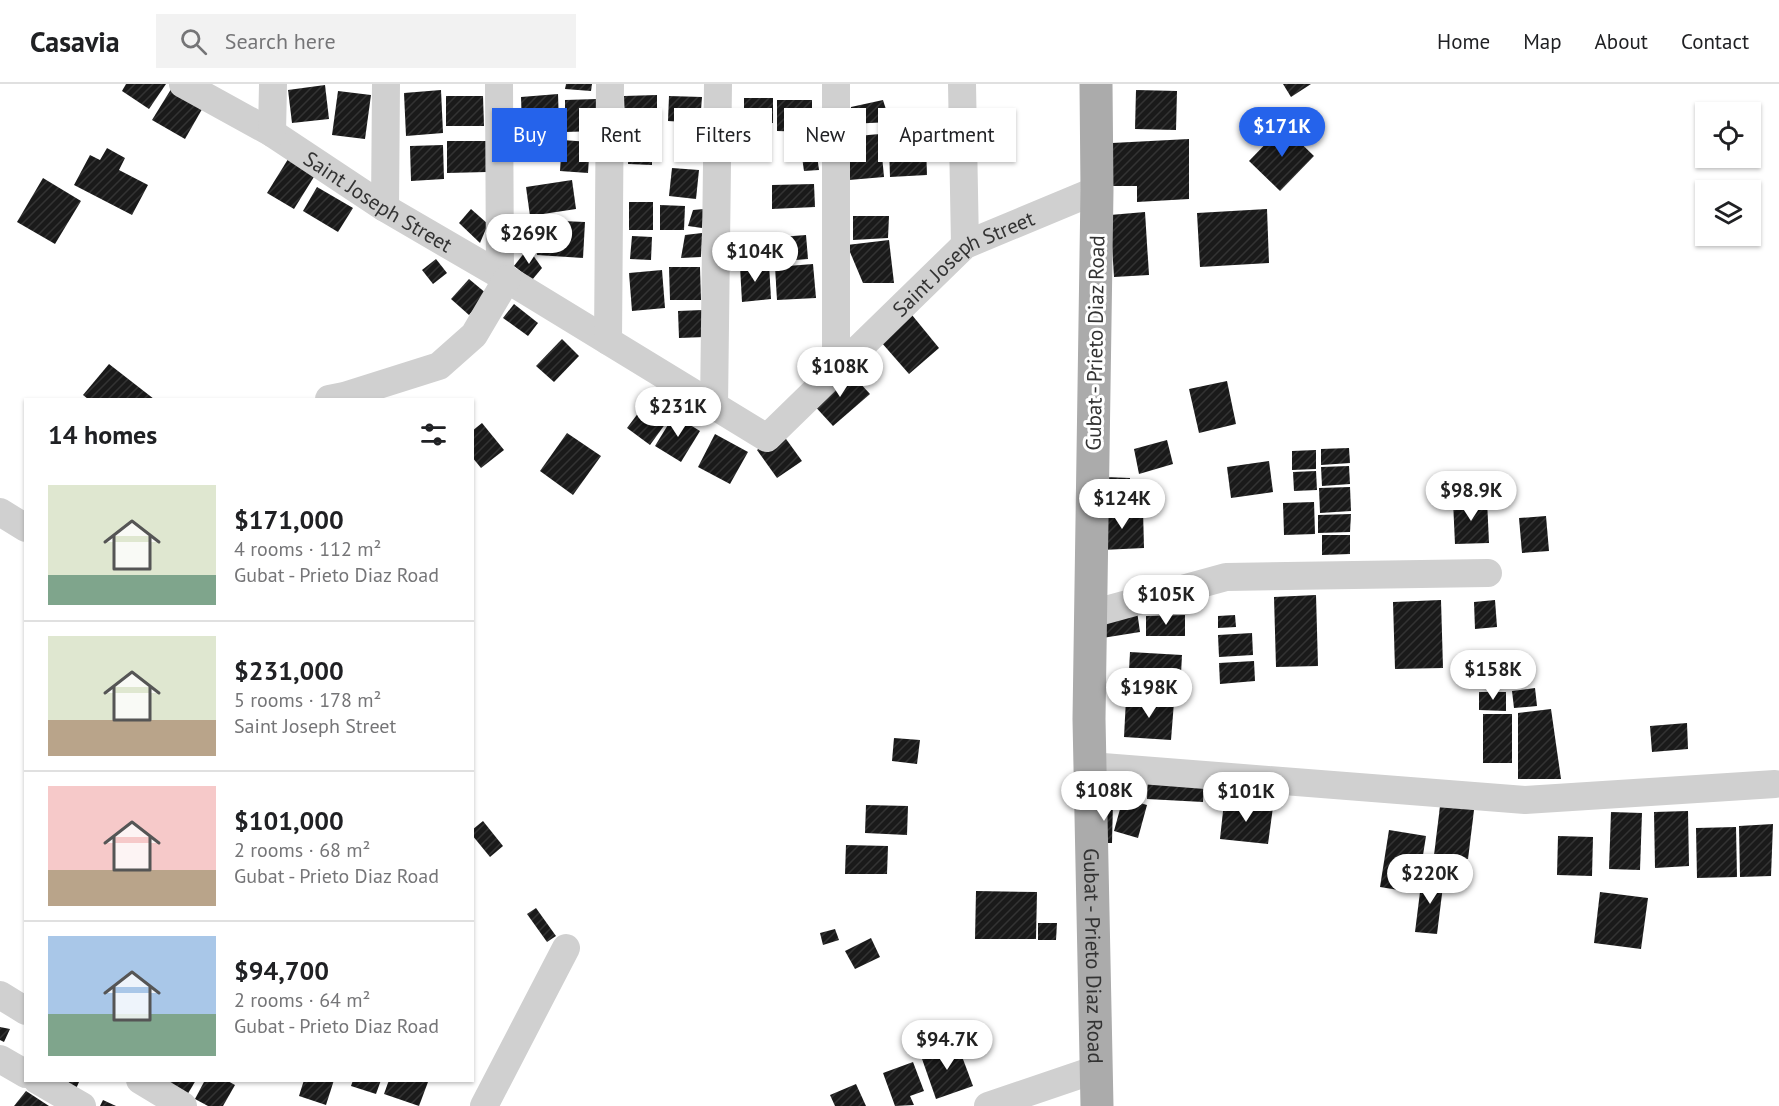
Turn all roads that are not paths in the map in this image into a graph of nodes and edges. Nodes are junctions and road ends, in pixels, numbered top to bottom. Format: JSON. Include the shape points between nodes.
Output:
{"nodes":[{"id":1,"x":183,"y":84,"type":"edge"},
{"id":2,"x":273,"y":84,"type":"edge"},
{"id":3,"x":386,"y":84,"type":"edge"},
{"id":4,"x":499,"y":84,"type":"edge"},
{"id":5,"x":610,"y":84,"type":"edge"},
{"id":6,"x":718,"y":84,"type":"edge"},
{"id":7,"x":836,"y":84,"type":"edge"},
{"id":8,"x":962,"y":84,"type":"edge"},
{"id":9,"x":1096,"y":84,"type":"edge"},
{"id":10,"x":272,"y":133,"type":"junction"},
{"id":11,"x":1097,"y":189,"type":"junction"},
{"id":12,"x":385,"y":208,"type":"junction"},
{"id":13,"x":965,"y":244,"type":"junction"},
{"id":14,"x":503,"y":277,"type":"junction"},
{"id":15,"x":608,"y":341,"type":"junction"},
{"id":16,"x":836,"y":370,"type":"junction"},
{"id":17,"x":334,"y":398,"type":"edge"},
{"id":18,"x":714,"y":406,"type":"junction"},
{"id":19,"x":0,"y":512,"type":"edge"},
{"id":20,"x":24,"y":527,"type":"edge"},
{"id":21,"x":1488,"y":573,"type":"dead end"},
{"id":22,"x":1091,"y":614,"type":"junction"},
{"id":23,"x":1090,"y":766,"type":"junction"},
{"id":24,"x":1775,"y":784,"type":"dead end"},
{"id":25,"x":566,"y":948,"type":"dead end"},
{"id":26,"x":0,"y":995,"type":"edge"},
{"id":27,"x":24,"y":1010,"type":"edge"},
{"id":28,"x":0,"y":1059,"type":"edge"},
{"id":29,"x":1097,"y":1069,"type":"junction"},
{"id":30,"x":24,"y":1073,"type":"edge"},
{"id":31,"x":40,"y":1082,"type":"edge"},
{"id":32,"x":143,"y":1082,"type":"edge"},
{"id":33,"x":82,"y":1106,"type":"edge"},
{"id":34,"x":183,"y":1106,"type":"edge"},
{"id":35,"x":484,"y":1106,"type":"edge"},
{"id":36,"x":988,"y":1106,"type":"edge"},
{"id":37,"x":1097,"y":1106,"type":"edge"}],
"edges":[{"from":1,"to":10,"type":"street","name":"Saint Joseph Street"},
{"from":2,"to":10,"type":"street"},
{"from":3,"to":12,"type":"street"},
{"from":4,"to":14,"type":"street"},
{"from":5,"to":15,"type":"street"},
{"from":6,"to":18,"type":"street"},
{"from":7,"to":16,"type":"street"},
{"from":8,"to":13,"type":"street"},
{"from":9,"to":11,"type":"main road","name":"Gubat - Prieto Diaz Road"},
{"from":10,"to":12,"type":"street","name":"Saint Joseph Street"},
{"from":11,"to":13,"type":"street","name":"Saint Joseph Street"},
{"from":11,"to":22,"type":"main road","name":"Gubat - Prieto Diaz Road"},
{"from":12,"to":14,"type":"street","name":"Saint Joseph Street"},
{"from":13,"to":16,"type":"street","name":"Saint Joseph Street"},
{"from":14,"to":15,"type":"street","name":"Saint Joseph Street"},
{"from":14,"to":17,"type":"street","via":[[474,335],[439,366]]},
{"from":15,"to":18,"type":"street","name":"Saint Joseph Street"},
{"from":16,"to":18,"type":"street","name":"Saint Joseph Street","via":[[766,438]]},
{"from":19,"to":20,"type":"street"},
{"from":21,"to":22,"type":"street","via":[[1226,577]]},
{"from":22,"to":23,"type":"main road","name":"Gubat - Prieto Diaz Road"},
{"from":23,"to":24,"type":"street","via":[[1525,800]]},
{"from":23,"to":29,"type":"main road","name":"Gubat - Prieto Diaz Road"},
{"from":25,"to":35,"type":"street"},
{"from":26,"to":27,"type":"street"},
{"from":28,"to":30,"type":"street"},
{"from":29,"to":36,"type":"street"},
{"from":29,"to":37,"type":"main road","name":"Gubat - Prieto Diaz Road"},
{"from":31,"to":33,"type":"street"},
{"from":32,"to":34,"type":"street"}]}
